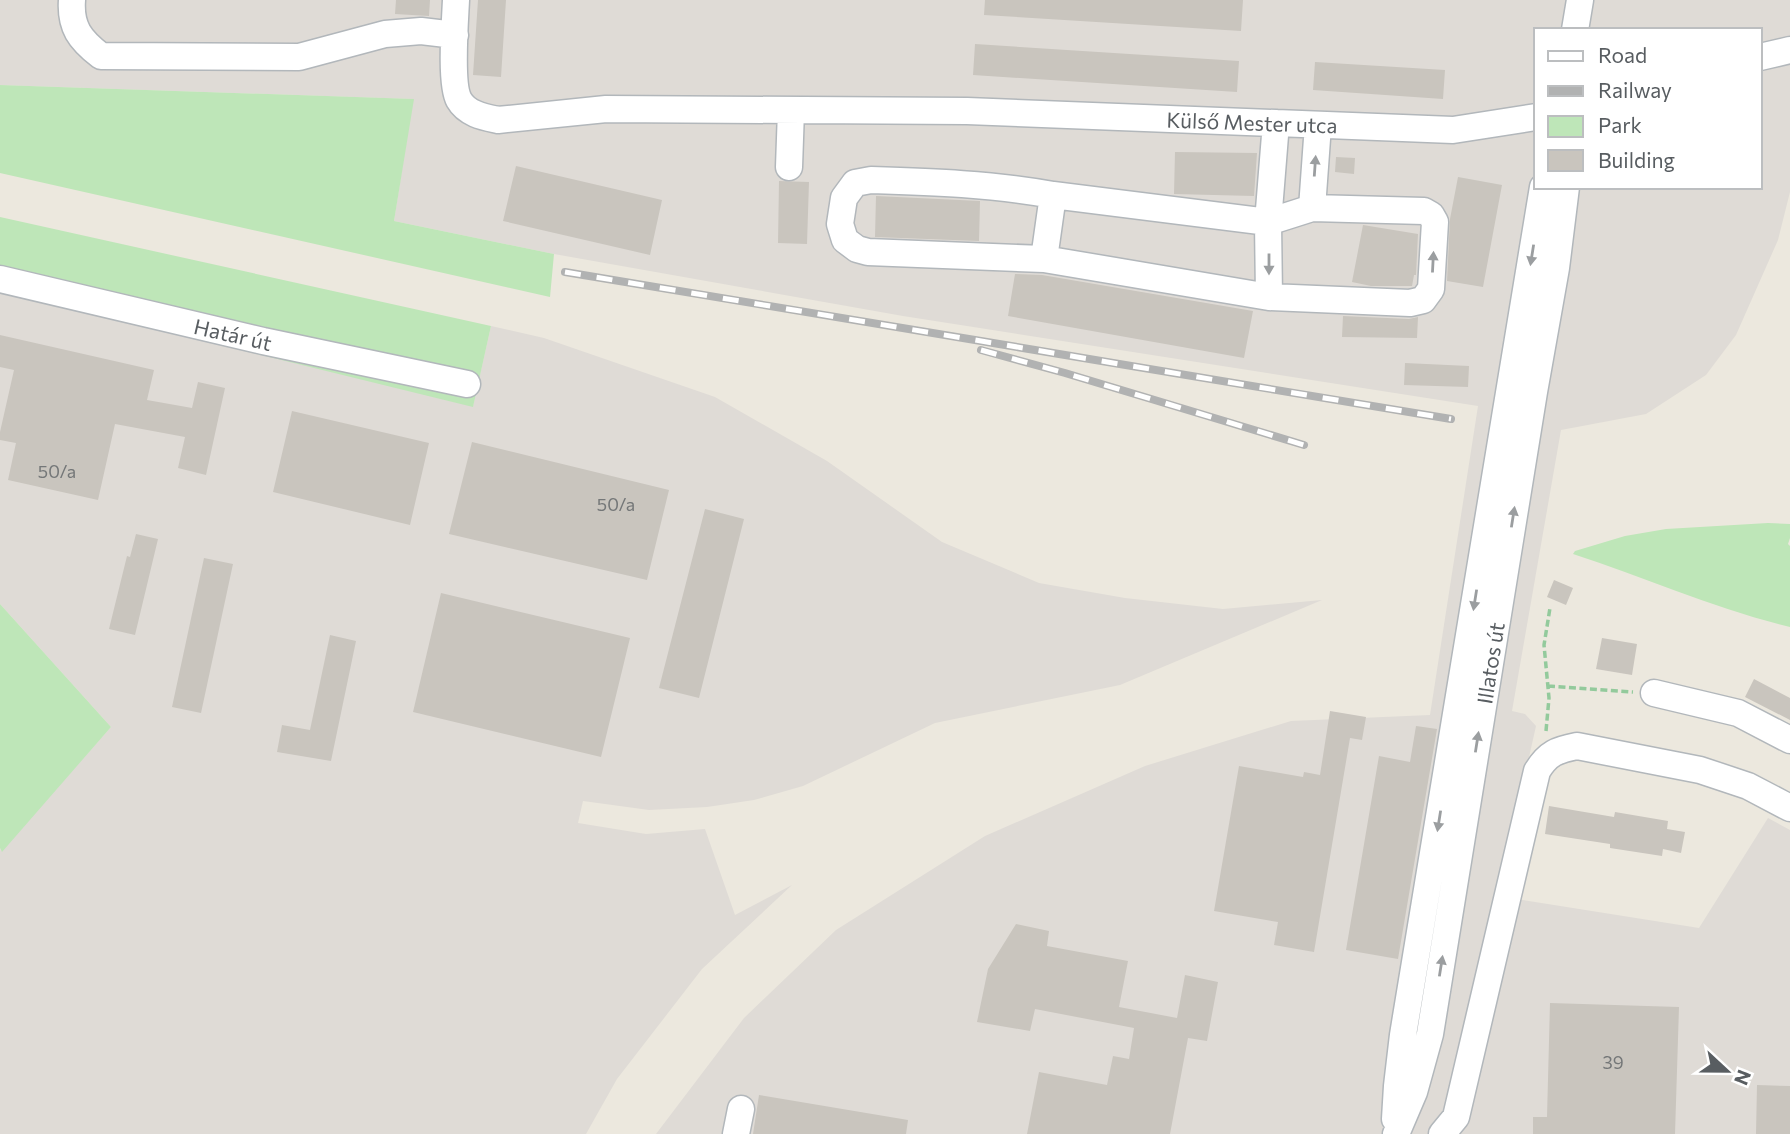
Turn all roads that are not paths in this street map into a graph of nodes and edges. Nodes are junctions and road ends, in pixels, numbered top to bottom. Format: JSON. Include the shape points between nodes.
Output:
{"nodes":[{"id":1,"x":72,"y":0,"type":"edge"},
{"id":2,"x":456,"y":0,"type":"edge"},
{"id":3,"x":1580,"y":0,"type":"edge"},
{"id":4,"x":1575,"y":28,"type":"edge"},
{"id":5,"x":455,"y":35,"type":"junction"},
{"id":6,"x":1790,"y":50,"type":"edge"},
{"id":7,"x":1762,"y":57,"type":"edge"},
{"id":8,"x":791,"y":110,"type":"junction"},
{"id":9,"x":1534,"y":117,"type":"edge"},
{"id":10,"x":1276,"y":123,"type":"junction"},
{"id":11,"x":1318,"y":124,"type":"junction"},
{"id":12,"x":789,"y":167,"type":"dead end"},
{"id":13,"x":1543,"y":189,"type":"edge"},
{"id":14,"x":1566,"y":189,"type":"edge"},
{"id":15,"x":1054,"y":195,"type":"junction"},
{"id":16,"x":1312,"y":208,"type":"junction"},
{"id":17,"x":1268,"y":222,"type":"junction"},
{"id":18,"x":1044,"y":259,"type":"junction"},
{"id":19,"x":0,"y":279,"type":"edge"},
{"id":20,"x":1269,"y":297,"type":"junction"},
{"id":21,"x":467,"y":383,"type":"dead end"},
{"id":22,"x":1654,"y":693,"type":"road end"},
{"id":23,"x":1790,"y":740,"type":"edge"},
{"id":24,"x":1790,"y":808,"type":"edge"},
{"id":25,"x":1396,"y":1134,"type":"edge"},
{"id":26,"x":1442,"y":1134,"type":"edge"}],
"edges":[{"from":1,"to":5,"type":"street","via":[[78,34],[101,56],[299,57],[385,34],[421,31]]},
{"from":2,"to":5,"type":"street","name":"Külső Mester utca"},
{"from":3,"to":4,"type":"street"},
{"from":5,"to":8,"type":"street","name":"Külső Mester utca","via":[[454,88],[469,111],[484,117],[498,120],[606,109]]},
{"from":6,"to":7,"type":"street"},
{"from":8,"to":10,"type":"street","name":"Külső Mester utca","via":[[967,111]]},
{"from":8,"to":12,"type":"street"},
{"from":9,"to":11,"type":"street","name":"Külső Mester utca","via":[[1454,130]]},
{"from":10,"to":11,"type":"street","name":"Külső Mester utca"},
{"from":10,"to":17,"type":"street"},
{"from":16,"to":11,"type":"street","one_way":true},
{"from":13,"to":25,"type":"street","name":"Illatos út","one_way":true,"via":[[1403,1035]]},
{"from":25,"to":14,"type":"street","name":"Illatos út","one_way":true,"via":[[1414,1092],[1430,1034]]},
{"from":15,"to":17,"type":"street"},
{"from":15,"to":18,"type":"street"},
{"from":15,"to":18,"type":"street","via":[[969,184],[871,180],[855,183],[844,198],[840,224],[845,240],[858,249]]},
{"from":16,"to":17,"type":"street"},
{"from":20,"to":16,"type":"street","one_way":true,"via":[[1410,303],[1423,300],[1431,289],[1435,222],[1431,215],[1423,211]]},
{"from":17,"to":20,"type":"street","one_way":true},
{"from":18,"to":20,"type":"street"},
{"from":19,"to":21,"type":"street","name":"Határ út"},
{"from":22,"to":23,"type":"street","via":[[1738,713]]},
{"from":24,"to":26,"type":"street","via":[[1748,786],[1686,767],[1577,746],[1558,750],[1544,760],[1537,771],[1456,1117]]}]}
